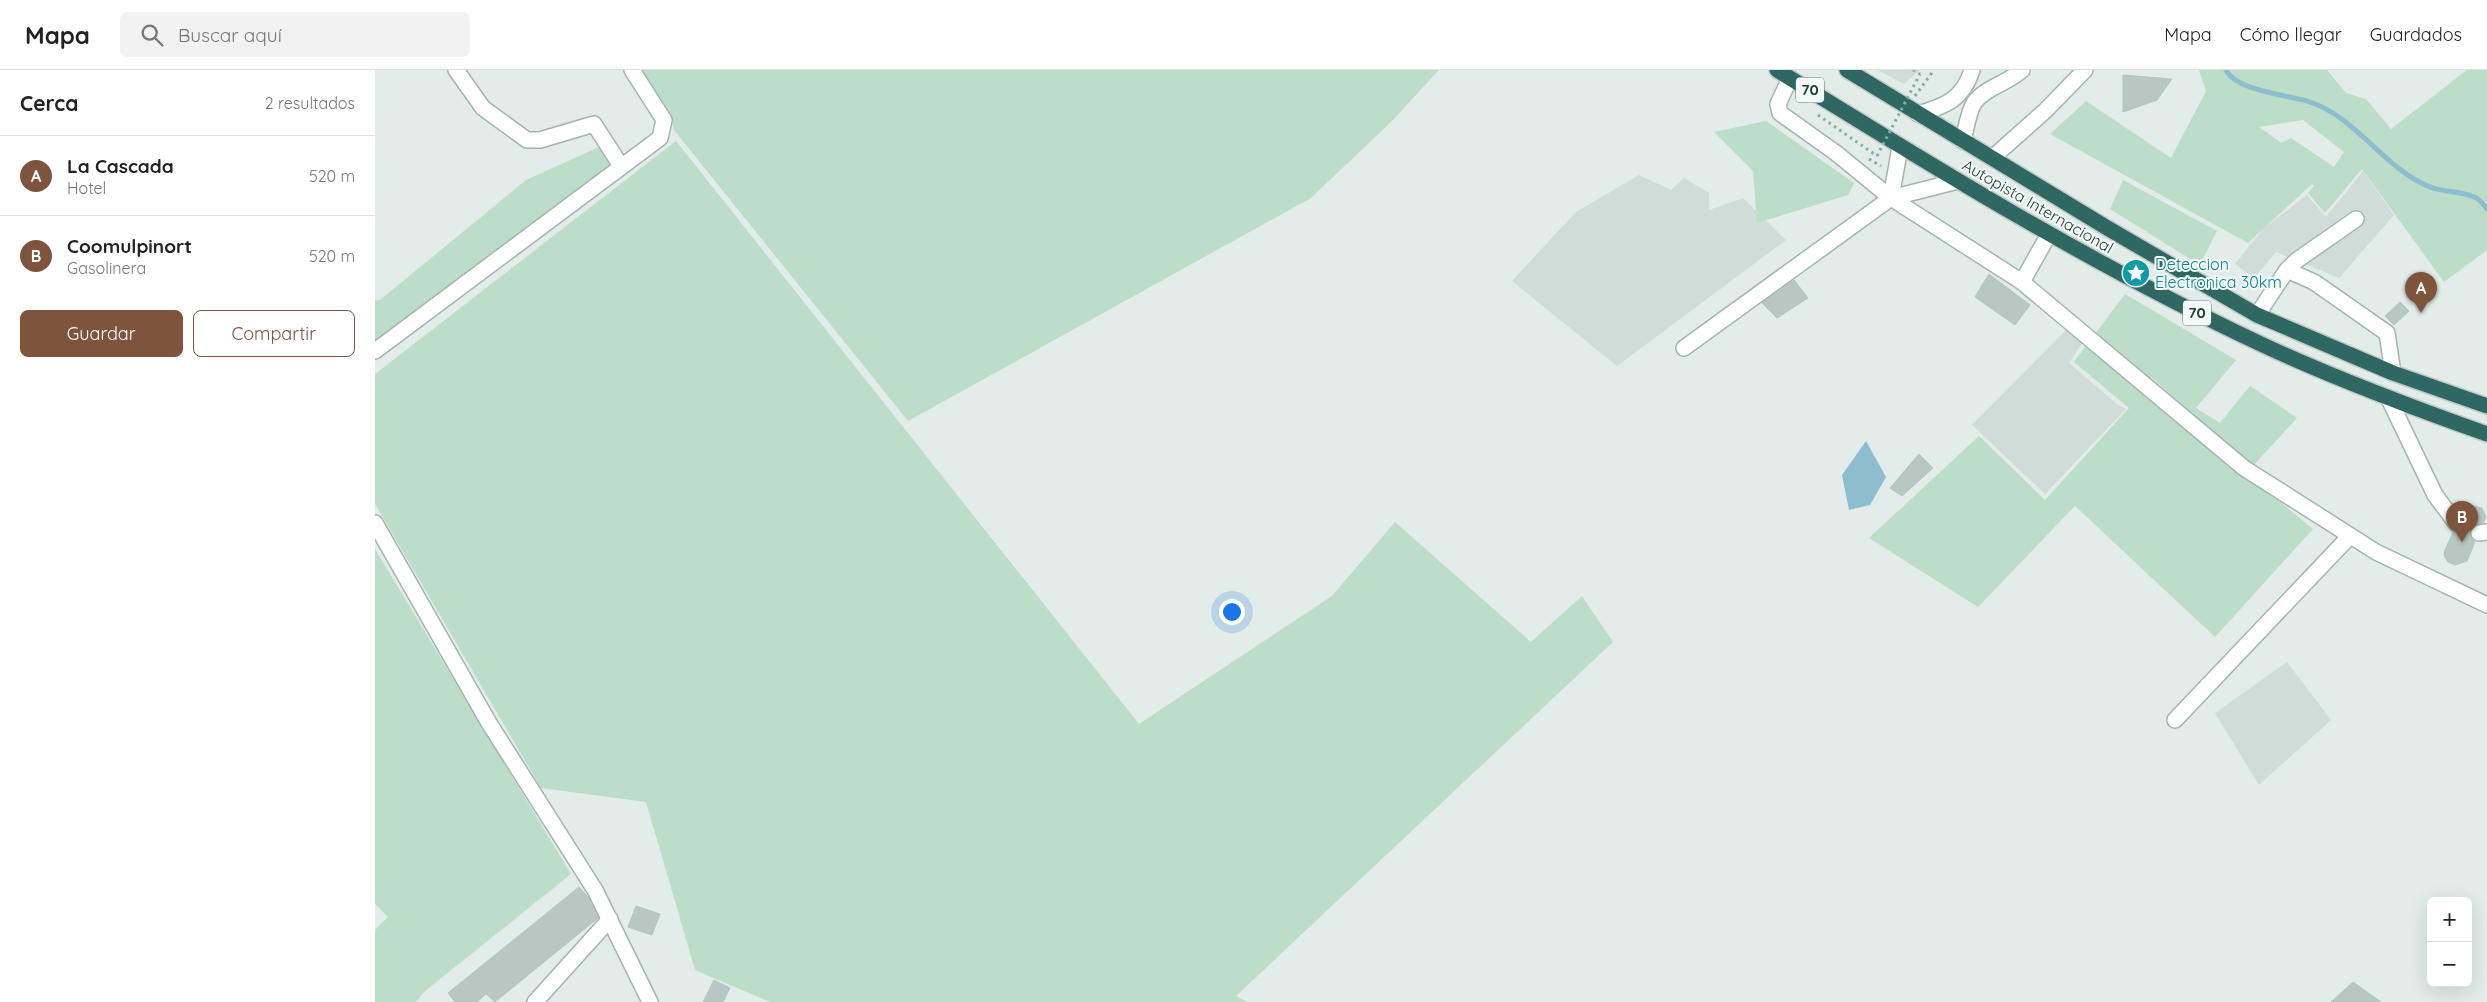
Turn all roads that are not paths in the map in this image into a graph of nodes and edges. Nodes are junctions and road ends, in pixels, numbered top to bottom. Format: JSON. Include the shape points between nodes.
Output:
{"nodes":[{"id":1,"x":456,"y":70,"type":"edge"},
{"id":2,"x":632,"y":70,"type":"edge"},
{"id":3,"x":1777,"y":70,"type":"edge"},
{"id":4,"x":1847,"y":70,"type":"edge"},
{"id":5,"x":2022,"y":70,"type":"edge"},
{"id":6,"x":2085,"y":70,"type":"edge"},
{"id":7,"x":1971,"y":75,"type":"edge"},
{"id":8,"x":1790,"y":78,"type":"junction"},
{"id":9,"x":1986,"y":94,"type":"junction"},
{"id":10,"x":1913,"y":110,"type":"junction"},
{"id":11,"x":1963,"y":140,"type":"junction"},
{"id":12,"x":1900,"y":147,"type":"junction"},
{"id":13,"x":1992,"y":158,"type":"junction"},
{"id":14,"x":621,"y":166,"type":"junction"},
{"id":15,"x":1958,"y":181,"type":"junction"},
{"id":16,"x":1886,"y":202,"type":"junction"},
{"id":17,"x":2356,"y":219,"type":"dead end"},
{"id":18,"x":2049,"y":234,"type":"junction"},
{"id":19,"x":2287,"y":270,"type":"junction"},
{"id":20,"x":2022,"y":282,"type":"junction"},
{"id":21,"x":2257,"y":315,"type":"junction"},
{"id":22,"x":1685,"y":348,"type":"dead end"},
{"id":23,"x":375,"y":351,"type":"edge"},
{"id":24,"x":2393,"y":373,"type":"junction"},
{"id":25,"x":2389,"y":399,"type":"junction"},
{"id":26,"x":2487,"y":406,"type":"edge"},
{"id":27,"x":2487,"y":434,"type":"edge"},
{"id":28,"x":375,"y":523,"type":"edge"},
{"id":29,"x":2456,"y":523,"type":"tunnel mouth"},
{"id":30,"x":2350,"y":536,"type":"junction"},
{"id":31,"x":2487,"y":605,"type":"edge"},
{"id":32,"x":2175,"y":720,"type":"dead end"},
{"id":33,"x":610,"y":919,"type":"junction"},
{"id":34,"x":535,"y":1002,"type":"edge"},
{"id":35,"x":649,"y":1002,"type":"edge"}],
"edges":[{"from":1,"to":14,"type":"street","via":[[483,108],[527,140],[540,140],[594,124]]},
{"from":2,"to":14,"type":"street","via":[[664,120],[660,138]]},
{"from":3,"to":8,"type":"highway","name":"Autopista Internacional","number":"70"},
{"from":4,"to":10,"type":"highway","name":"Autopista Internacional","number":"70"},
{"from":5,"to":9,"type":"street"},
{"from":6,"to":13,"type":"street"},
{"from":7,"to":9,"type":"street"},
{"from":7,"to":10,"type":"street","via":[[1959,96],[1946,104]]},
{"from":8,"to":12,"type":"highway","name":"Autopista Internacional","number":"70"},
{"from":8,"to":16,"type":"street","via":[[1778,104],[1780,113],[1836,153]]},
{"from":9,"to":11,"type":"street","via":[[1973,105]]},
{"from":10,"to":11,"type":"highway","name":"Autopista Internacional","number":"70"},
{"from":11,"to":13,"type":"highway","name":"Autopista Internacional","number":"70"},
{"from":12,"to":15,"type":"highway","name":"Autopista Internacional","number":"70"},
{"from":12,"to":16,"type":"street"},
{"from":13,"to":21,"type":"highway","name":"Autopista Internacional","number":"70"},
{"from":14,"to":23,"type":"street"},
{"from":15,"to":16,"type":"street"},
{"from":15,"to":18,"type":"highway","name":"Autopista Internacional","number":"70"},
{"from":16,"to":20,"type":"street"},
{"from":16,"to":22,"type":"street"},
{"from":17,"to":19,"type":"street"},
{"from":18,"to":20,"type":"street"},
{"from":18,"to":25,"type":"highway","name":"Autopista Internacional","number":"70","via":[[2263,345]]},
{"from":19,"to":21,"type":"street"},
{"from":19,"to":24,"type":"street","via":[[2314,282],[2387,332]]},
{"from":20,"to":30,"type":"street","via":[[2244,468]]},
{"from":21,"to":24,"type":"highway","name":"Autopista Internacional","number":"70"},
{"from":24,"to":26,"type":"highway","name":"Autopista Internacional","number":"70"},
{"from":25,"to":27,"type":"highway","name":"Autopista Internacional","number":"70"},
{"from":25,"to":29,"type":"street","via":[[2435,495]]},
{"from":28,"to":33,"type":"street","via":[[489,722]]},
{"from":30,"to":31,"type":"street","via":[[2376,552]]},
{"from":30,"to":32,"type":"street"},
{"from":33,"to":34,"type":"street"},
{"from":33,"to":35,"type":"street"}]}
